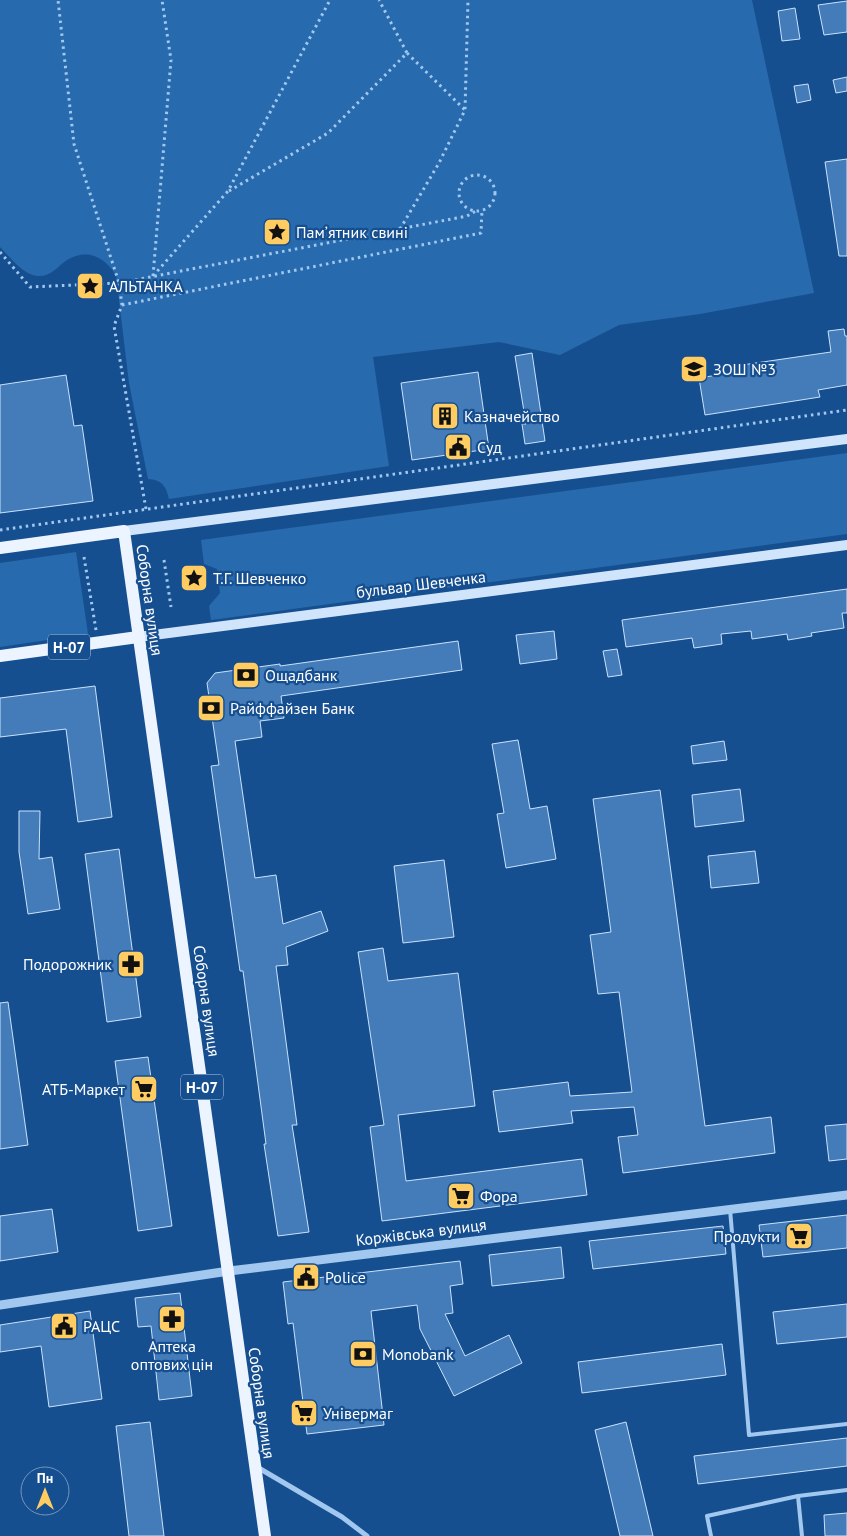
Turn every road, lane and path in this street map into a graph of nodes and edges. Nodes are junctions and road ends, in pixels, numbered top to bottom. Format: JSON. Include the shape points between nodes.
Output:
{"nodes":[{"id":1,"x":58,"y":0,"type":"edge"},
{"id":2,"x":162,"y":0,"type":"edge"},
{"id":3,"x":330,"y":0,"type":"edge"},
{"id":4,"x":379,"y":0,"type":"edge"},
{"id":5,"x":468,"y":0,"type":"edge"},
{"id":6,"x":406,"y":52,"type":"junction"},
{"id":7,"x":465,"y":110,"type":"junction"},
{"id":8,"x":228,"y":191,"type":"junction"},
{"id":9,"x":482,"y":210,"type":"junction"},
{"id":10,"x":476,"y":211,"type":"junction"},
{"id":11,"x":400,"y":229,"type":"junction"},
{"id":12,"x":0,"y":252,"type":"edge"},
{"id":13,"x":153,"y":276,"type":"junction"},
{"id":14,"x":119,"y":283,"type":"junction"},
{"id":15,"x":122,"y":306,"type":"junction"},
{"id":16,"x":847,"y":410,"type":"edge"},
{"id":17,"x":847,"y":438,"type":"edge"},
{"id":18,"x":146,"y":509,"type":"junction"},
{"id":19,"x":0,"y":530,"type":"edge"},
{"id":20,"x":124,"y":531,"type":"junction"},
{"id":21,"x":847,"y":545,"type":"edge"},
{"id":22,"x":0,"y":548,"type":"edge"},
{"id":23,"x":84,"y":557,"type":"dead end"},
{"id":24,"x":164,"y":560,"type":"dead end"},
{"id":25,"x":171,"y":607,"type":"dead end"},
{"id":26,"x":96,"y":630,"type":"dead end"},
{"id":27,"x":138,"y":637,"type":"junction"},
{"id":28,"x":0,"y":656,"type":"edge"},
{"id":29,"x":847,"y":1195,"type":"edge"},
{"id":30,"x":730,"y":1209,"type":"junction"},
{"id":31,"x":229,"y":1271,"type":"junction"},
{"id":32,"x":0,"y":1305,"type":"edge"},
{"id":33,"x":847,"y":1424,"type":"edge"},
{"id":34,"x":254,"y":1465,"type":"junction"},
{"id":35,"x":847,"y":1490,"type":"edge"},
{"id":36,"x":798,"y":1496,"type":"junction"},
{"id":37,"x":265,"y":1536,"type":"edge"},
{"id":38,"x":367,"y":1536,"type":"edge"},
{"id":39,"x":711,"y":1536,"type":"edge"},
{"id":40,"x":802,"y":1536,"type":"edge"}],
"edges":[{"from":1,"to":14,"type":"path","via":[[74,144]]},
{"from":2,"to":13,"type":"path","via":[[171,60]]},
{"from":3,"to":8,"type":"path"},
{"from":4,"to":6,"type":"path"},
{"from":5,"to":7,"type":"path"},
{"from":6,"to":7,"type":"path"},
{"from":6,"to":8,"type":"path","via":[[328,133]]},
{"from":7,"to":11,"type":"path","via":[[439,163]]},
{"from":8,"to":13,"type":"path"},
{"from":9,"to":10,"type":"path"},
{"from":9,"to":10,"type":"path","via":[[492,202],[494,191],[489,180],[477,175],[461,183],[459,195],[464,206]]},
{"from":9,"to":15,"type":"path","via":[[482,233]]},
{"from":10,"to":11,"type":"path","via":[[467,216]]},
{"from":11,"to":13,"type":"path"},
{"from":12,"to":14,"type":"path","via":[[30,287]]},
{"from":13,"to":14,"type":"path"},
{"from":14,"to":15,"type":"path"},
{"from":15,"to":18,"type":"path","via":[[114,326]]},
{"from":16,"to":18,"type":"path"},
{"from":17,"to":20,"type":"main road"},
{"from":18,"to":19,"type":"path"},
{"from":20,"to":22,"type":"main road"},
{"from":20,"to":27,"type":"main road","name":"Соборна вулиця","number":"Н-07"},
{"from":21,"to":27,"type":"main road","name":"бульвар Шевченка"},
{"from":23,"to":26,"type":"path"},
{"from":24,"to":25,"type":"path"},
{"from":27,"to":28,"type":"main road","name":"бульвар Шевченка","number":"Н-07"},
{"from":27,"to":31,"type":"main road","name":"Соборна вулиця","number":"Н-07"},
{"from":29,"to":30,"type":"street","name":"Коржівська вулиця"},
{"from":30,"to":31,"type":"street","name":"Коржівська вулиця"},
{"from":30,"to":33,"type":"lane","via":[[749,1435]]},
{"from":31,"to":32,"type":"street","name":"Коржівська вулиця"},
{"from":31,"to":34,"type":"main road","name":"Соборна вулиця","number":"Н-07"},
{"from":34,"to":37,"type":"main road","name":"Соборна вулиця","number":"Н-07"},
{"from":34,"to":38,"type":"street","via":[[342,1517]]},
{"from":35,"to":36,"type":"lane"},
{"from":36,"to":39,"type":"lane","via":[[707,1516]]},
{"from":36,"to":40,"type":"lane"}]}
